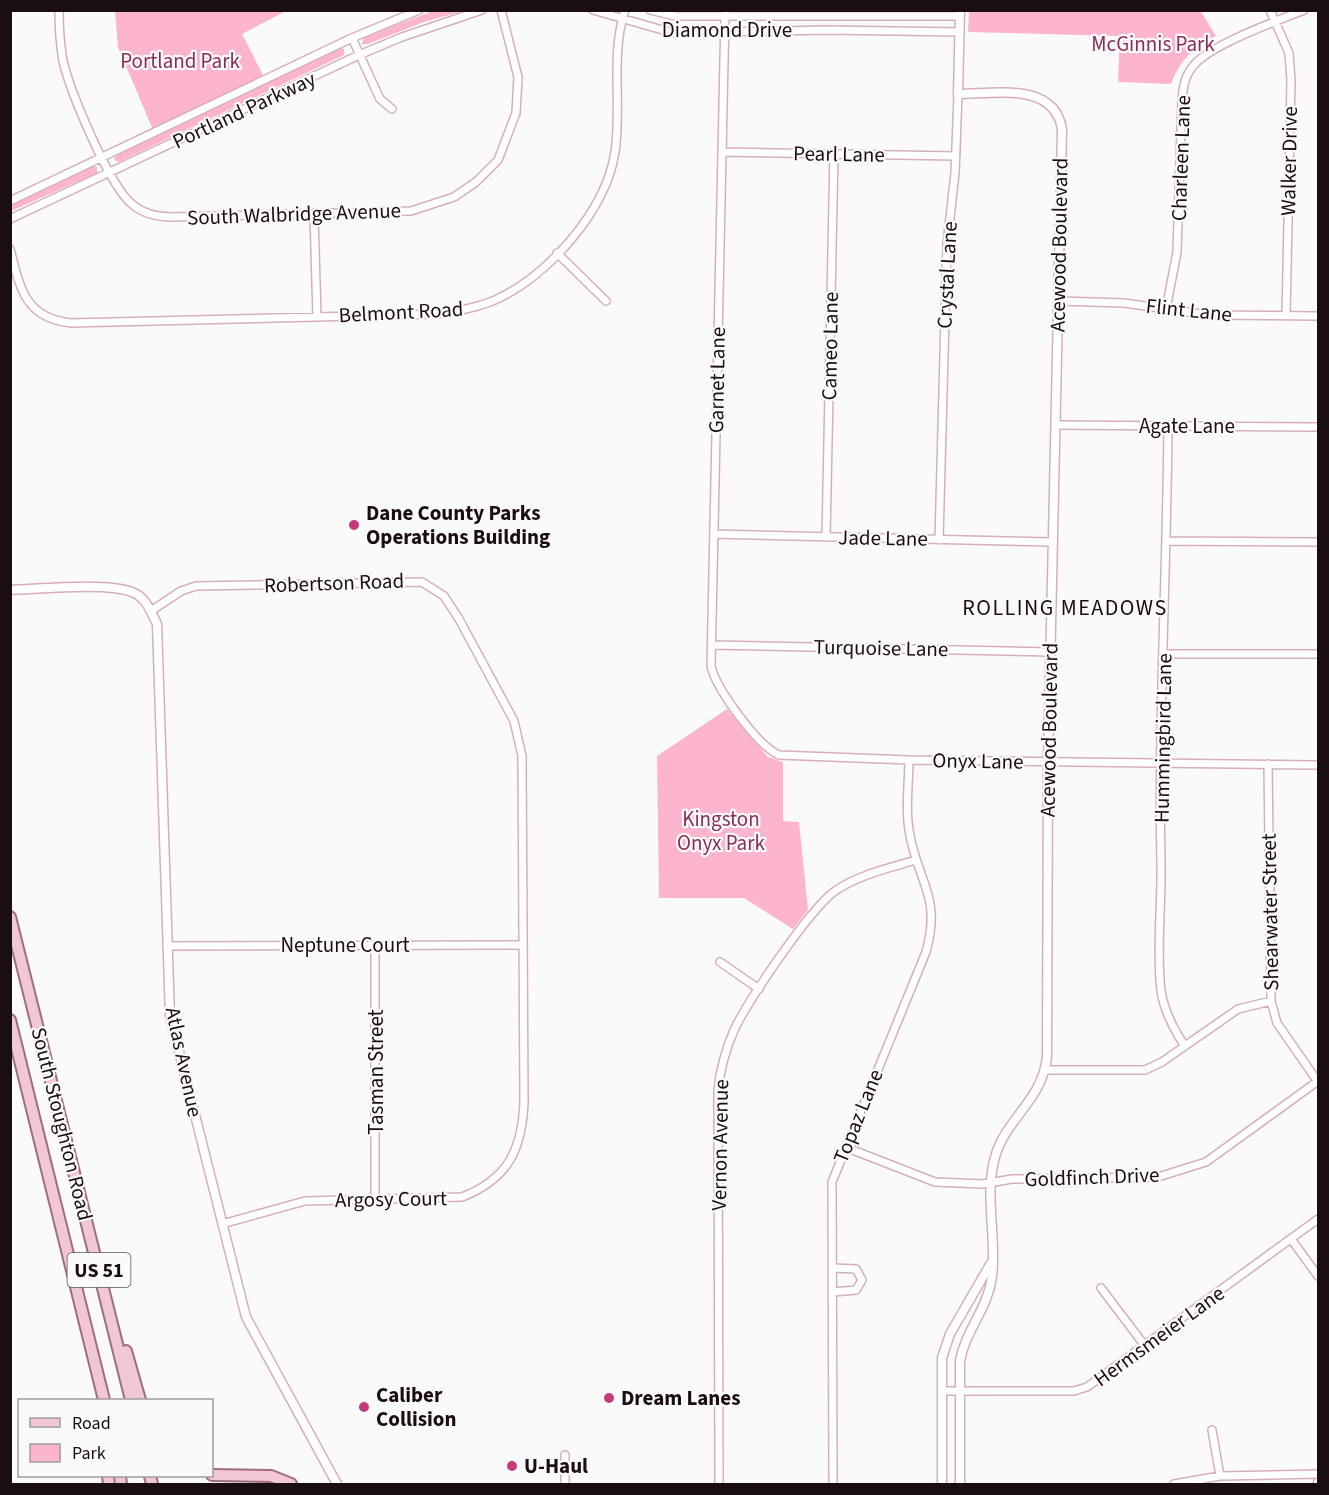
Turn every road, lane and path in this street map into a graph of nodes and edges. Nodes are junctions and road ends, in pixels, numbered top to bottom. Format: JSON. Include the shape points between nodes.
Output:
{"nodes":[{"id":1,"x":59,"y":10,"type":"edge"},
{"id":2,"x":419,"y":10,"type":"edge"},
{"id":3,"x":482,"y":10,"type":"edge"},
{"id":4,"x":501,"y":10,"type":"edge"},
{"id":5,"x":593,"y":10,"type":"edge"},
{"id":6,"x":626,"y":10,"type":"edge"},
{"id":7,"x":650,"y":10,"type":"edge"},
{"id":8,"x":1270,"y":10,"type":"edge"},
{"id":9,"x":1304,"y":10,"type":"edge"},
{"id":10,"x":960,"y":13,"type":"edge"},
{"id":11,"x":725,"y":14,"type":"junction"},
{"id":12,"x":829,"y":14,"type":"junction"},
{"id":13,"x":622,"y":20,"type":"junction"},
{"id":14,"x":1275,"y":23,"type":"junction"},
{"id":15,"x":829,"y":30,"type":"junction"},
{"id":16,"x":726,"y":32,"type":"junction"},
{"id":17,"x":960,"y":32,"type":"junction"},
{"id":18,"x":352,"y":38,"type":"junction"},
{"id":19,"x":359,"y":55,"type":"junction"},
{"id":20,"x":958,"y":94,"type":"junction"},
{"id":21,"x":392,"y":109,"type":"dead end"},
{"id":22,"x":723,"y":152,"type":"junction"},
{"id":23,"x":834,"y":154,"type":"junction"},
{"id":24,"x":956,"y":156,"type":"junction"},
{"id":25,"x":102,"y":158,"type":"junction"},
{"id":26,"x":110,"y":173,"type":"junction"},
{"id":27,"x":10,"y":201,"type":"edge"},
{"id":28,"x":314,"y":214,"type":"junction"},
{"id":29,"x":10,"y":219,"type":"edge"},
{"id":30,"x":10,"y":249,"type":"edge"},
{"id":31,"x":556,"y":253,"type":"junction"},
{"id":32,"x":606,"y":301,"type":"dead end"},
{"id":33,"x":1059,"y":301,"type":"junction"},
{"id":34,"x":1166,"y":309,"type":"junction"},
{"id":35,"x":1286,"y":316,"type":"junction"},
{"id":36,"x":1318,"y":316,"type":"edge"},
{"id":37,"x":316,"y":317,"type":"junction"},
{"id":38,"x":1056,"y":424,"type":"junction"},
{"id":39,"x":1168,"y":425,"type":"junction"},
{"id":40,"x":1318,"y":427,"type":"edge"},
{"id":41,"x":714,"y":534,"type":"junction"},
{"id":42,"x":826,"y":537,"type":"junction"},
{"id":43,"x":939,"y":540,"type":"junction"},
{"id":44,"x":1168,"y":541,"type":"junction"},
{"id":45,"x":1052,"y":542,"type":"junction"},
{"id":46,"x":1318,"y":542,"type":"edge"},
{"id":47,"x":10,"y":590,"type":"edge"},
{"id":48,"x":151,"y":611,"type":"junction"},
{"id":49,"x":712,"y":645,"type":"junction"},
{"id":50,"x":1050,"y":652,"type":"junction"},
{"id":51,"x":1165,"y":654,"type":"junction"},
{"id":52,"x":1318,"y":654,"type":"edge"},
{"id":53,"x":754,"y":732,"type":"joint"},
{"id":54,"x":909,"y":760,"type":"junction"},
{"id":55,"x":1048,"y":762,"type":"junction"},
{"id":56,"x":1160,"y":764,"type":"junction"},
{"id":57,"x":1268,"y":764,"type":"junction"},
{"id":58,"x":1318,"y":765,"type":"edge"},
{"id":59,"x":916,"y":860,"type":"junction"},
{"id":60,"x":10,"y":917,"type":"edge"},
{"id":61,"x":375,"y":945,"type":"junction"},
{"id":62,"x":524,"y":945,"type":"junction"},
{"id":63,"x":167,"y":946,"type":"junction"},
{"id":64,"x":720,"y":962,"type":"dead end"},
{"id":65,"x":759,"y":989,"type":"junction"},
{"id":66,"x":1271,"y":1001,"type":"junction"},
{"id":67,"x":10,"y":1020,"type":"edge"},
{"id":68,"x":1184,"y":1045,"type":"junction"},
{"id":69,"x":1046,"y":1070,"type":"junction"},
{"id":70,"x":1318,"y":1082,"type":"edge"},
{"id":71,"x":67,"y":1140,"type":"junction"},
{"id":72,"x":845,"y":1147,"type":"junction"},
{"id":73,"x":992,"y":1182,"type":"junction"},
{"id":74,"x":375,"y":1199,"type":"junction"},
{"id":75,"x":1318,"y":1219,"type":"edge"},
{"id":76,"x":222,"y":1224,"type":"junction"},
{"id":77,"x":1291,"y":1239,"type":"junction"},
{"id":78,"x":992,"y":1259,"type":"junction"},
{"id":79,"x":832,"y":1268,"type":"junction"},
{"id":80,"x":1318,"y":1276,"type":"edge"},
{"id":81,"x":1101,"y":1288,"type":"dead end"},
{"id":82,"x":832,"y":1292,"type":"junction"},
{"id":83,"x":81,"y":1308,"type":"junction"},
{"id":84,"x":1145,"y":1346,"type":"junction"},
{"id":85,"x":942,"y":1390,"type":"junction"},
{"id":86,"x":960,"y":1390,"type":"junction"},
{"id":87,"x":96,"y":1399,"type":"edge"},
{"id":88,"x":104,"y":1399,"type":"edge"},
{"id":89,"x":131,"y":1399,"type":"edge"},
{"id":90,"x":139,"y":1399,"type":"edge"},
{"id":91,"x":1212,"y":1430,"type":"dead end"},
{"id":92,"x":565,"y":1455,"type":"dead end"},
{"id":93,"x":1318,"y":1474,"type":"edge"},
{"id":94,"x":213,"y":1475,"type":"edge"},
{"id":95,"x":1220,"y":1476,"type":"junction"},
{"id":96,"x":291,"y":1485,"type":"edge"},
{"id":97,"x":338,"y":1485,"type":"edge"},
{"id":98,"x":565,"y":1485,"type":"edge"},
{"id":99,"x":719,"y":1485,"type":"edge"},
{"id":100,"x":833,"y":1485,"type":"edge"},
{"id":101,"x":942,"y":1485,"type":"edge"},
{"id":102,"x":960,"y":1485,"type":"edge"},
{"id":103,"x":1174,"y":1485,"type":"edge"}],
"edges":[{"from":1,"to":25,"type":"street","name":"South Walbridge Avenue","via":[[64,63]]},
{"from":2,"to":18,"type":"street","name":"Portland Parkway"},
{"from":3,"to":19,"type":"street","name":"Portland Parkway"},
{"from":4,"to":28,"type":"street","name":"South Walbridge Avenue","via":[[519,90],[516,113],[498,160],[454,197],[430,207]]},
{"from":5,"to":13,"type":"street","name":"Diamond Drive"},
{"from":6,"to":13,"type":"street","name":"Belmont Road"},
{"from":7,"to":11,"type":"street","name":"Diamond Drive","via":[[675,16]]},
{"from":8,"to":14,"type":"street","name":"Walker Drive"},
{"from":9,"to":14,"type":"street","name":"Charleen Lane"},
{"from":10,"to":12,"type":"street","name":"Diamond Drive"},
{"from":10,"to":17,"type":"street","name":"Crystal Lane"},
{"from":11,"to":12,"type":"street","name":"Diamond Drive"},
{"from":11,"to":16,"type":"street","name":"Garnet Lane"},
{"from":12,"to":15,"type":"street"},
{"from":13,"to":16,"type":"street","name":"Diamond Drive","via":[[661,32]]},
{"from":13,"to":31,"type":"street","name":"Belmont Road","via":[[617,131],[611,171],[594,208]]},
{"from":14,"to":34,"type":"street","name":"Charleen Lane","via":[[1197,62],[1184,85],[1177,252]]},
{"from":14,"to":35,"type":"street","name":"Walker Drive","via":[[1289,53],[1292,80]]},
{"from":15,"to":16,"type":"street","name":"Diamond Drive"},
{"from":15,"to":17,"type":"street","name":"Diamond Drive"},
{"from":16,"to":22,"type":"street","name":"Garnet Lane"},
{"from":17,"to":20,"type":"street","name":"Crystal Lane"},
{"from":18,"to":19,"type":"street"},
{"from":18,"to":25,"type":"street","name":"Portland Parkway"},
{"from":19,"to":21,"type":"street","via":[[380,99]]},
{"from":19,"to":26,"type":"street","name":"Portland Parkway"},
{"from":20,"to":24,"type":"street","name":"Crystal Lane"},
{"from":20,"to":33,"type":"street","name":"Acewood Boulevard","via":[[1040,96],[1059,118]]},
{"from":22,"to":23,"type":"street","name":"Pearl Lane"},
{"from":22,"to":41,"type":"street","name":"Garnet Lane"},
{"from":23,"to":24,"type":"street","name":"Pearl Lane"},
{"from":23,"to":42,"type":"street","name":"Cameo Lane"},
{"from":24,"to":43,"type":"street","name":"Crystal Lane","via":[[947,244]]},
{"from":25,"to":26,"type":"street","name":"South Walbridge Avenue"},
{"from":25,"to":27,"type":"street","name":"Portland Parkway"},
{"from":26,"to":28,"type":"street","name":"South Walbridge Avenue","via":[[131,204],[157,216]]},
{"from":26,"to":29,"type":"street","name":"Portland Parkway"},
{"from":28,"to":37,"type":"street"},
{"from":30,"to":37,"type":"street","name":"Belmont Road","via":[[25,297],[40,313],[63,322]]},
{"from":31,"to":32,"type":"street"},
{"from":31,"to":37,"type":"street","name":"Belmont Road","via":[[519,287],[470,309],[437,314]]},
{"from":33,"to":34,"type":"street","name":"Flint Lane"},
{"from":33,"to":38,"type":"street","name":"Acewood Boulevard"},
{"from":34,"to":35,"type":"street","name":"Flint Lane","via":[[1209,315]]},
{"from":35,"to":36,"type":"street","name":"Flint Lane"},
{"from":38,"to":39,"type":"street","name":"Agate Lane"},
{"from":38,"to":45,"type":"street","name":"Acewood Boulevard"},
{"from":39,"to":40,"type":"street","name":"Agate Lane"},
{"from":39,"to":44,"type":"street","name":"Hummingbird Lane"},
{"from":41,"to":42,"type":"street","name":"Jade Lane"},
{"from":41,"to":49,"type":"street","name":"Garnet Lane"},
{"from":42,"to":43,"type":"street","name":"Jade Lane"},
{"from":43,"to":45,"type":"street","name":"Jade Lane"},
{"from":44,"to":46,"type":"street"},
{"from":44,"to":51,"type":"street","name":"Hummingbird Lane"},
{"from":45,"to":50,"type":"street","name":"Acewood Boulevard"},
{"from":47,"to":48,"type":"street","via":[[115,588],[133,592]]},
{"from":48,"to":62,"type":"street","name":"Robertson Road","via":[[196,586],[410,580],[428,584],[444,596],[513,720],[520,741]]},
{"from":48,"to":63,"type":"street","name":"Atlas Avenue","via":[[158,637]]},
{"from":49,"to":50,"type":"street","name":"Turquoise Lane"},
{"from":49,"to":53,"type":"street","name":"Garnet Lane","via":[[715,680]]},
{"from":50,"to":55,"type":"street","name":"Acewood Boulevard"},
{"from":51,"to":52,"type":"street"},
{"from":51,"to":56,"type":"street","name":"Hummingbird Lane"},
{"from":53,"to":54,"type":"street","name":"Onyx Lane","via":[[779,755]]},
{"from":54,"to":55,"type":"street","name":"Onyx Lane"},
{"from":54,"to":59,"type":"street","name":"Topaz Lane","via":[[908,814]]},
{"from":55,"to":56,"type":"street","name":"Onyx Lane"},
{"from":55,"to":69,"type":"street","name":"Acewood Boulevard"},
{"from":56,"to":57,"type":"street","name":"Onyx Lane"},
{"from":56,"to":68,"type":"street","name":"Hummingbird Lane","via":[[1161,991],[1172,1027]]},
{"from":57,"to":58,"type":"street","name":"Onyx Lane"},
{"from":57,"to":66,"type":"street","name":"Shearwater Street"},
{"from":59,"to":65,"type":"street","name":"Vernon Avenue","via":[[856,879],[826,898]]},
{"from":59,"to":72,"type":"street","name":"Topaz Lane","via":[[930,896],[931,936]]},
{"from":60,"to":71,"type":"main road","name":"South Stoughton Road","number":"US 51"},
{"from":61,"to":62,"type":"street","name":"Neptune Court"},
{"from":61,"to":63,"type":"street","name":"Neptune Court"},
{"from":61,"to":74,"type":"street","name":"Tasman Street"},
{"from":62,"to":74,"type":"street","name":"Argosy Court","via":[[523,1129],[515,1153],[495,1179],[462,1197]]},
{"from":63,"to":76,"type":"street","name":"Atlas Avenue","via":[[171,1016]]},
{"from":64,"to":65,"type":"street"},
{"from":65,"to":99,"type":"street","name":"Vernon Avenue","via":[[735,1029],[718,1090]]},
{"from":66,"to":68,"type":"street","via":[[1238,1009]]},
{"from":66,"to":70,"type":"street","name":"Shearwater Street","via":[[1277,1023]]},
{"from":67,"to":83,"type":"main road","name":"South Stoughton Road","number":"US 51"},
{"from":68,"to":69,"type":"street","via":[[1157,1066],[1145,1070]]},
{"from":69,"to":73,"type":"street","name":"Acewood Boulevard","via":[[1039,1090],[1002,1137],[994,1159]]},
{"from":70,"to":73,"type":"street","name":"Goldfinch Drive","via":[[1206,1162],[1184,1171],[1140,1179]]},
{"from":71,"to":89,"type":"main road","name":"South Stoughton Road","number":"US 51"},
{"from":71,"to":90,"type":"main road"},
{"from":72,"to":73,"type":"street","name":"Goldfinch Drive","via":[[924,1179]]},
{"from":72,"to":79,"type":"street","name":"Topaz Lane","via":[[832,1182]]},
{"from":73,"to":78,"type":"street","name":"Acewood Boulevard"},
{"from":74,"to":76,"type":"street","name":"Argosy Court","via":[[305,1201]]},
{"from":75,"to":77,"type":"street","name":"Hermsmeier Lane"},
{"from":76,"to":97,"type":"street","name":"Atlas Avenue","via":[[250,1329]]},
{"from":77,"to":80,"type":"street"},
{"from":77,"to":84,"type":"street","name":"Hermsmeier Lane"},
{"from":78,"to":85,"type":"street","name":"Acewood Boulevard","via":[[948,1340],[942,1358]]},
{"from":78,"to":86,"type":"street","name":"Acewood Boulevard","via":[[993,1274],[984,1309],[962,1353]]},
{"from":79,"to":82,"type":"street","name":"Topaz Lane"},
{"from":79,"to":82,"type":"street","via":[[856,1269],[862,1280],[856,1290]]},
{"from":81,"to":84,"type":"street"},
{"from":82,"to":100,"type":"street","name":"Topaz Lane"},
{"from":83,"to":87,"type":"main road"},
{"from":83,"to":88,"type":"main road","name":"South Stoughton Road","number":"US 51"},
{"from":84,"to":86,"type":"street","name":"Hermsmeier Lane","via":[[1087,1387],[1074,1391]]},
{"from":85,"to":86,"type":"street","name":"Hermsmeier Lane"},
{"from":85,"to":101,"type":"street","name":"Acewood Boulevard"},
{"from":86,"to":102,"type":"street","name":"Acewood Boulevard"},
{"from":91,"to":95,"type":"street"},
{"from":92,"to":98,"type":"street"},
{"from":93,"to":95,"type":"street"},
{"from":94,"to":96,"type":"main road","via":[[271,1476]]},
{"from":95,"to":103,"type":"street"}]}
